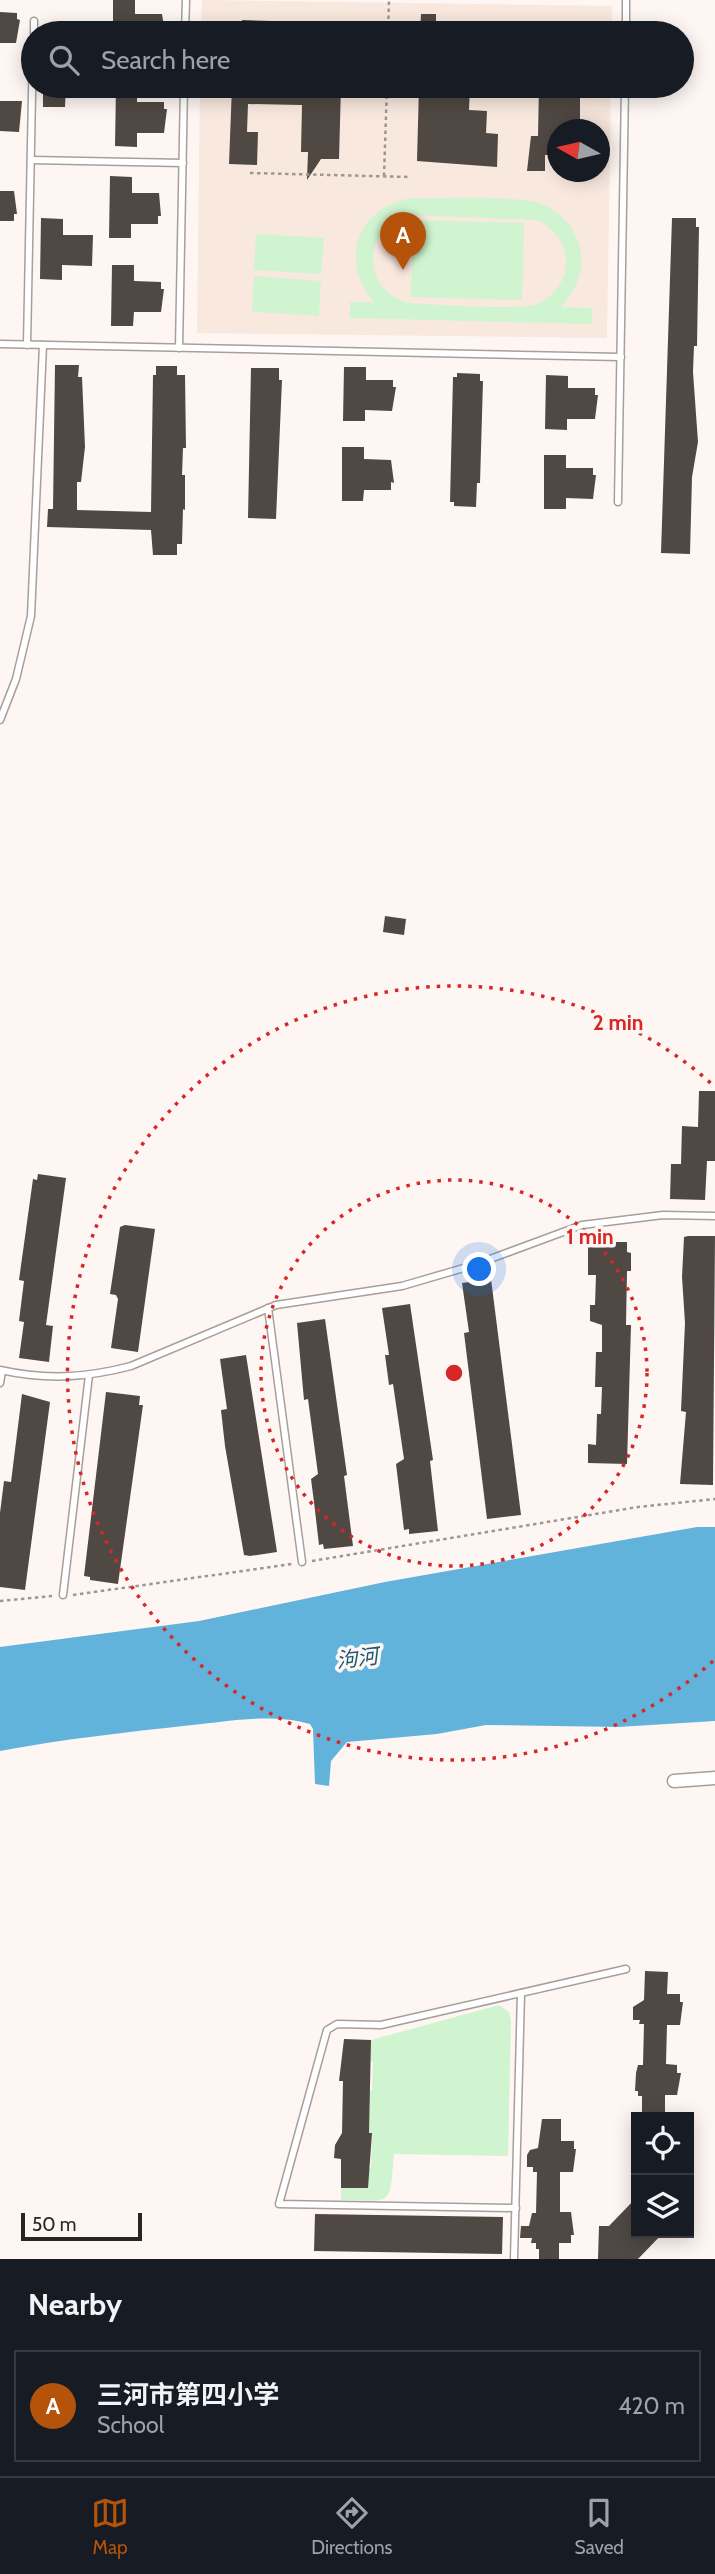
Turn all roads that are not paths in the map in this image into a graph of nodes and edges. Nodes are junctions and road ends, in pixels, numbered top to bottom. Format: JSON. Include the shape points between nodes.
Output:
{"nodes":[{"id":1,"x":186,"y":0,"type":"edge"},
{"id":2,"x":626,"y":0,"type":"edge"},
{"id":3,"x":185,"y":21,"type":"edge"},
{"id":4,"x":626,"y":21,"type":"edge"},
{"id":5,"x":32,"y":98,"type":"edge"},
{"id":6,"x":184,"y":98,"type":"edge"},
{"id":7,"x":625,"y":98,"type":"edge"},
{"id":8,"x":31,"y":160,"type":"junction"},
{"id":9,"x":183,"y":163,"type":"junction"},
{"id":10,"x":0,"y":344,"type":"edge"},
{"id":11,"x":27,"y":345,"type":"junction"},
{"id":12,"x":43,"y":345,"type":"junction"},
{"id":13,"x":179,"y":348,"type":"junction"},
{"id":14,"x":621,"y":357,"type":"junction"},
{"id":15,"x":618,"y":502,"type":"dead end"},
{"id":16,"x":0,"y":720,"type":"edge"},
{"id":17,"x":715,"y":1216,"type":"edge"},
{"id":18,"x":268,"y":1308,"type":"junction"},
{"id":19,"x":1,"y":1371,"type":"edge"},
{"id":20,"x":89,"y":1375,"type":"junction"},
{"id":21,"x":0,"y":1384,"type":"edge"},
{"id":22,"x":302,"y":1562,"type":"road end"},
{"id":23,"x":63,"y":1595,"type":"road end"},
{"id":24,"x":715,"y":1778,"type":"edge"},
{"id":25,"x":674,"y":1782,"type":"dead end"},
{"id":26,"x":626,"y":1969,"type":"dead end"},
{"id":27,"x":521,"y":1993,"type":"junction"},
{"id":28,"x":516,"y":2208,"type":"junction"},
{"id":29,"x":514,"y":2259,"type":"edge"}],
"edges":[{"from":1,"to":3,"type":"lane"},
{"from":2,"to":4,"type":"lane"},
{"from":5,"to":8,"type":"lane"},
{"from":6,"to":9,"type":"lane"},
{"from":7,"to":14,"type":"lane"},
{"from":8,"to":9,"type":"lane"},
{"from":8,"to":11,"type":"lane"},
{"from":9,"to":13,"type":"lane"},
{"from":10,"to":11,"type":"lane"},
{"from":11,"to":12,"type":"lane"},
{"from":12,"to":13,"type":"lane"},
{"from":12,"to":16,"type":"lane","via":[[31,616],[16,679]]},
{"from":13,"to":14,"type":"lane"},
{"from":14,"to":15,"type":"lane"},
{"from":17,"to":18,"type":"lane","via":[[601,1221],[402,1286]]},
{"from":18,"to":20,"type":"lane","via":[[131,1366]]},
{"from":18,"to":22,"type":"lane"},
{"from":19,"to":20,"type":"lane","via":[[46,1378]]},
{"from":19,"to":21,"type":"lane"},
{"from":20,"to":23,"type":"lane"},
{"from":24,"to":25,"type":"street"},
{"from":26,"to":27,"type":"lane"},
{"from":27,"to":28,"type":"lane"},
{"from":27,"to":28,"type":"lane","via":[[381,2025],[337,2024],[327,2030],[279,2204]]},
{"from":28,"to":29,"type":"lane"}]}
